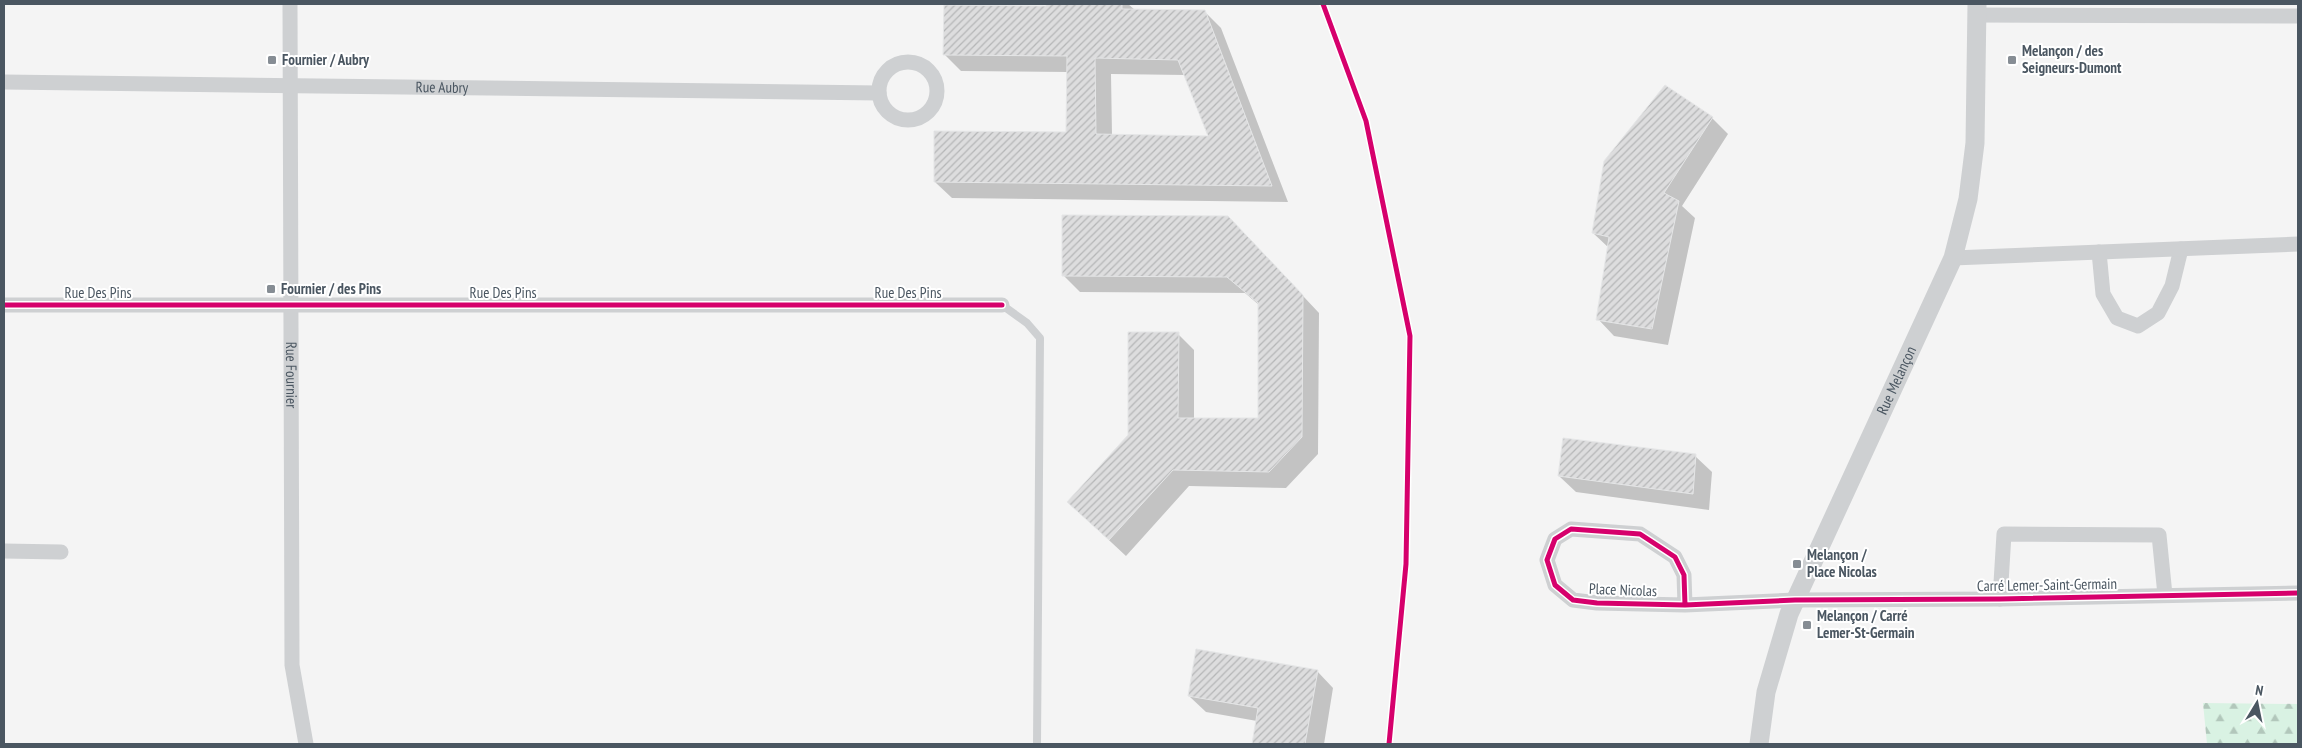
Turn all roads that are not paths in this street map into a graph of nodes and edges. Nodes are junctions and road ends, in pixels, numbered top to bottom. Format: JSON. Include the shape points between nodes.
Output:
{"nodes":[{"id":1,"x":290,"y":4,"type":"edge"},
{"id":2,"x":1976,"y":9,"type":"edge"},
{"id":3,"x":2298,"y":16,"type":"edge"},
{"id":4,"x":4,"y":82,"type":"edge"},
{"id":5,"x":290,"y":86,"type":"junction"},
{"id":6,"x":879,"y":93,"type":"dead end"},
{"id":7,"x":2298,"y":244,"type":"edge"},
{"id":8,"x":2181,"y":249,"type":"junction"},
{"id":9,"x":2099,"y":252,"type":"junction"},
{"id":10,"x":1953,"y":258,"type":"junction"},
{"id":11,"x":4,"y":305,"type":"edge"},
{"id":12,"x":291,"y":305,"type":"junction"},
{"id":13,"x":1002,"y":305,"type":"joint"},
{"id":14,"x":4,"y":551,"type":"edge"},
{"id":15,"x":61,"y":552,"type":"dead end"},
{"id":16,"x":2298,"y":593,"type":"edge"},
{"id":17,"x":2165,"y":595,"type":"junction"},
{"id":18,"x":2000,"y":599,"type":"junction"},
{"id":19,"x":1796,"y":600,"type":"junction"},
{"id":20,"x":1685,"y":605,"type":"junction"},
{"id":21,"x":306,"y":744,"type":"edge"},
{"id":22,"x":1037,"y":744,"type":"edge"},
{"id":23,"x":1759,"y":744,"type":"edge"}],
"edges":[{"from":1,"to":5,"type":"street","name":"Rue Fournier"},
{"from":2,"to":3,"type":"street"},
{"from":2,"to":10,"type":"street","name":"Rue Melançon","via":[[1975,143],[1968,199]]},
{"from":4,"to":5,"type":"street","name":"Rue Aubry"},
{"from":5,"to":6,"type":"street","name":"Rue Aubry"},
{"from":5,"to":12,"type":"street","name":"Rue Fournier"},
{"from":7,"to":8,"type":"street"},
{"from":8,"to":9,"type":"street"},
{"from":8,"to":9,"type":"street","via":[[2172,286],[2158,313],[2138,326],[2117,318],[2104,294]]},
{"from":9,"to":10,"type":"street"},
{"from":10,"to":19,"type":"street","name":"Rue Melançon"},
{"from":11,"to":12,"type":"street","name":"Rue Des Pins"},
{"from":12,"to":13,"type":"street","name":"Rue Des Pins"},
{"from":12,"to":21,"type":"street","name":"Rue Fournier","via":[[292,665]]},
{"from":13,"to":22,"type":"lane","via":[[1040,338]]},
{"from":14,"to":15,"type":"street"},
{"from":16,"to":17,"type":"street","name":"Carré Lemer-Saint-Germain"},
{"from":17,"to":18,"type":"street","name":"Carré Lemer-Saint-Germain"},
{"from":17,"to":18,"type":"street","name":"Carré Lemer-Saint-Germain","via":[[2159,535],[2004,534]]},
{"from":18,"to":19,"type":"street","name":"Carré Lemer-Saint-Germain"},
{"from":19,"to":20,"type":"street","name":"Place Nicolas"},
{"from":19,"to":23,"type":"street","name":"Rue Melançon","via":[[1766,692]]},
{"from":20,"to":20,"type":"street","name":"Place Nicolas","via":[[1573,600],[1555,585],[1547,560],[1555,539],[1572,529],[1640,534],[1675,557],[1684,575]]}]}
